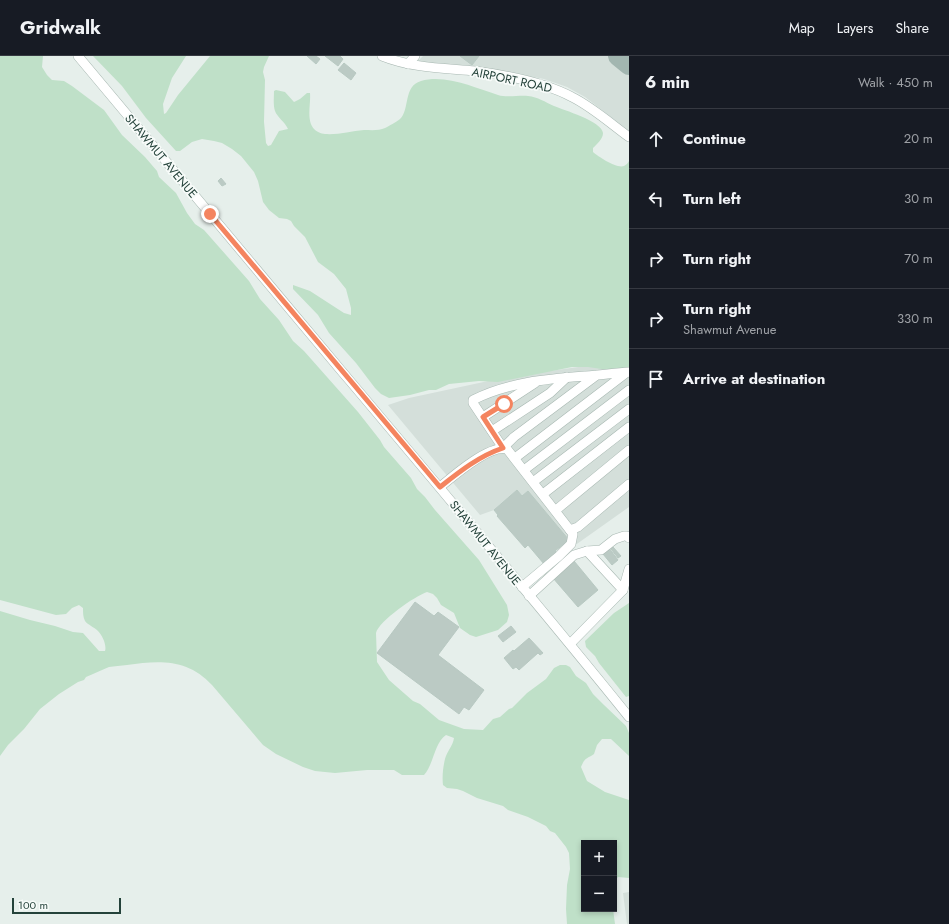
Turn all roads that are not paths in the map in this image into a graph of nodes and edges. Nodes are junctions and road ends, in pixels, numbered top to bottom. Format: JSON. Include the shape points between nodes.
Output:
{"nodes":[{"id":1,"x":78,"y":56,"type":"edge"},
{"id":2,"x":382,"y":56,"type":"edge"},
{"id":3,"x":415,"y":56,"type":"edge"},
{"id":4,"x":408,"y":64,"type":"junction"},
{"id":5,"x":629,"y":137,"type":"edge"},
{"id":6,"x":628,"y":372,"type":"edge"},
{"id":7,"x":597,"y":375,"type":"junction"},
{"id":8,"x":567,"y":378,"type":"junction"},
{"id":9,"x":539,"y":380,"type":"junction"},
{"id":10,"x":629,"y":390,"type":"edge"},
{"id":11,"x":629,"y":409,"type":"edge"},
{"id":12,"x":483,"y":417,"type":"junction"},
{"id":13,"x":629,"y":428,"type":"edge"},
{"id":14,"x":492,"y":431,"type":"junction"},
{"id":15,"x":503,"y":448,"type":"junction"},
{"id":16,"x":629,"y":450,"type":"edge"},
{"id":17,"x":515,"y":458,"type":"junction"},
{"id":18,"x":524,"y":470,"type":"junction"},
{"id":19,"x":534,"y":482,"type":"junction"},
{"id":20,"x":629,"y":484,"type":"edge"},
{"id":21,"x":440,"y":487,"type":"junction"},
{"id":22,"x":543,"y":494,"type":"junction"},
{"id":23,"x":556,"y":510,"type":"junction"},
{"id":24,"x":570,"y":530,"type":"junction"},
{"id":25,"x":629,"y":538,"type":"edge"},
{"id":26,"x":587,"y":551,"type":"junction"},
{"id":27,"x":629,"y":569,"type":"edge"},
{"id":28,"x":522,"y":587,"type":"junction"},
{"id":29,"x":623,"y":590,"type":"junction"},
{"id":30,"x":529,"y":596,"type":"junction"},
{"id":31,"x":570,"y":644,"type":"junction"},
{"id":32,"x":629,"y":717,"type":"edge"}],
"edges":[{"from":1,"to":21,"type":"street","name":"SHAWMUT AVENUE"},
{"from":2,"to":4,"type":"street","name":"AIRPORT ROAD"},
{"from":3,"to":4,"type":"street"},
{"from":4,"to":5,"type":"street","name":"AIRPORT ROAD","via":[[496,75],[551,88],[579,101]]},
{"from":6,"to":7,"type":"street"},
{"from":6,"to":17,"type":"street"},
{"from":7,"to":8,"type":"street"},
{"from":7,"to":15,"type":"street"},
{"from":8,"to":9,"type":"street"},
{"from":8,"to":14,"type":"street","via":[[550,393]]},
{"from":9,"to":12,"type":"street"},
{"from":9,"to":12,"type":"street","via":[[515,385],[473,400]]},
{"from":10,"to":18,"type":"street"},
{"from":11,"to":19,"type":"street"},
{"from":12,"to":14,"type":"street"},
{"from":13,"to":22,"type":"street"},
{"from":14,"to":15,"type":"street"},
{"from":15,"to":17,"type":"street"},
{"from":15,"to":21,"type":"street","via":[[488,453]]},
{"from":16,"to":23,"type":"street"},
{"from":17,"to":18,"type":"street"},
{"from":18,"to":19,"type":"street"},
{"from":19,"to":22,"type":"street"},
{"from":20,"to":24,"type":"street","via":[[578,527]]},
{"from":21,"to":28,"type":"street","name":"SHAWMUT AVENUE"},
{"from":22,"to":23,"type":"street"},
{"from":23,"to":24,"type":"street"},
{"from":24,"to":28,"type":"street","via":[[573,534],[571,544]]},
{"from":25,"to":26,"type":"street","via":[[624,536],[615,539],[601,550]]},
{"from":26,"to":29,"type":"street"},
{"from":26,"to":30,"type":"street","via":[[574,555]]},
{"from":27,"to":29,"type":"street"},
{"from":28,"to":30,"type":"street","name":"SHAWMUT AVENUE"},
{"from":29,"to":31,"type":"street"},
{"from":30,"to":31,"type":"street","name":"SHAWMUT AVENUE"},
{"from":31,"to":32,"type":"street","name":"SHAWMUT AVENUE"}]}
